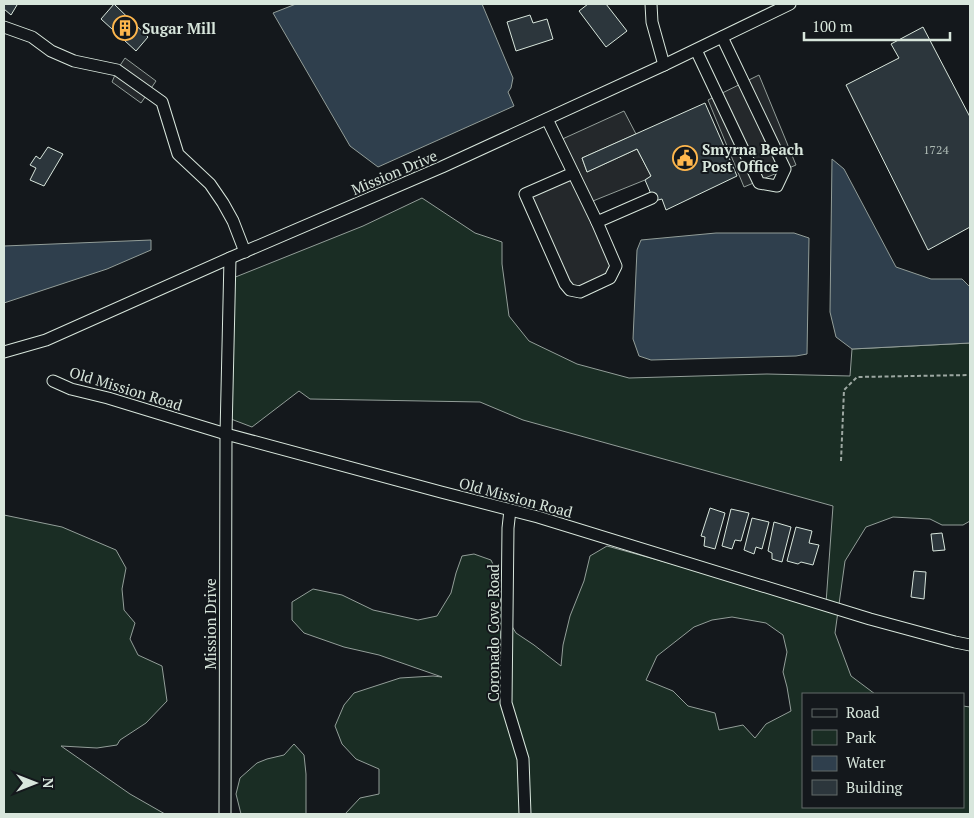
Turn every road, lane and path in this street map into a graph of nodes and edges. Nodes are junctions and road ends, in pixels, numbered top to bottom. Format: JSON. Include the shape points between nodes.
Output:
{"nodes":[{"id":1,"x":651,"y":4,"type":"edge"},
{"id":2,"x":790,"y":4,"type":"edge"},
{"id":3,"x":4,"y":27,"type":"edge"},
{"id":4,"x":722,"y":37,"type":"junction"},
{"id":5,"x":696,"y":50,"type":"junction"},
{"id":6,"x":664,"y":65,"type":"junction"},
{"id":7,"x":547,"y":119,"type":"junction"},
{"id":8,"x":573,"y":173,"type":"junction"},
{"id":9,"x":652,"y":198,"type":"dead end"},
{"id":10,"x":597,"y":222,"type":"junction"},
{"id":11,"x":245,"y":252,"type":"junction"},
{"id":12,"x":230,"y":258,"type":"junction"},
{"id":13,"x":4,"y":352,"type":"edge"},
{"id":14,"x":970,"y":375,"type":"edge"},
{"id":15,"x":53,"y":381,"type":"dead end"},
{"id":16,"x":226,"y":434,"type":"junction"},
{"id":17,"x":841,"y":461,"type":"dead end"},
{"id":18,"x":510,"y":510,"type":"junction"},
{"id":19,"x":970,"y":645,"type":"edge"},
{"id":20,"x":224,"y":814,"type":"edge"},
{"id":21,"x":524,"y":814,"type":"edge"}],
"edges":[{"from":1,"to":6,"type":"street","via":[[652,22]]},
{"from":2,"to":4,"type":"street","name":"Mission Drive"},
{"from":3,"to":11,"type":"street","via":[[32,37],[51,51],[74,61],[117,70],[162,102],[178,154],[210,184],[223,203]]},
{"from":4,"to":5,"type":"street","name":"Mission Drive"},
{"from":4,"to":5,"type":"street","via":[[785,169],[777,186],[759,183]]},
{"from":5,"to":6,"type":"street","name":"Mission Drive"},
{"from":6,"to":7,"type":"street","name":"Mission Drive"},
{"from":7,"to":8,"type":"street"},
{"from":7,"to":11,"type":"street","name":"Mission Drive"},
{"from":8,"to":10,"type":"street"},
{"from":8,"to":10,"type":"street","via":[[525,194],[570,290],[580,292],[610,278],[616,266]]},
{"from":9,"to":10,"type":"street"},
{"from":11,"to":12,"type":"street","name":"Mission Drive"},
{"from":12,"to":13,"type":"street","name":"Mission Drive","via":[[46,340]]},
{"from":12,"to":16,"type":"street","name":"Mission Drive"},
{"from":14,"to":17,"type":"path","via":[[857,377],[844,390]]},
{"from":15,"to":16,"type":"street","name":"Old Mission Road"},
{"from":16,"to":18,"type":"street","name":"Old Mission Road"},
{"from":16,"to":20,"type":"street","name":"Mission Drive"},
{"from":18,"to":19,"type":"street","name":"Old Mission Road","via":[[870,619]]},
{"from":18,"to":21,"type":"street","name":"Coronado Cove Road","via":[[506,703],[523,760]]}]}
